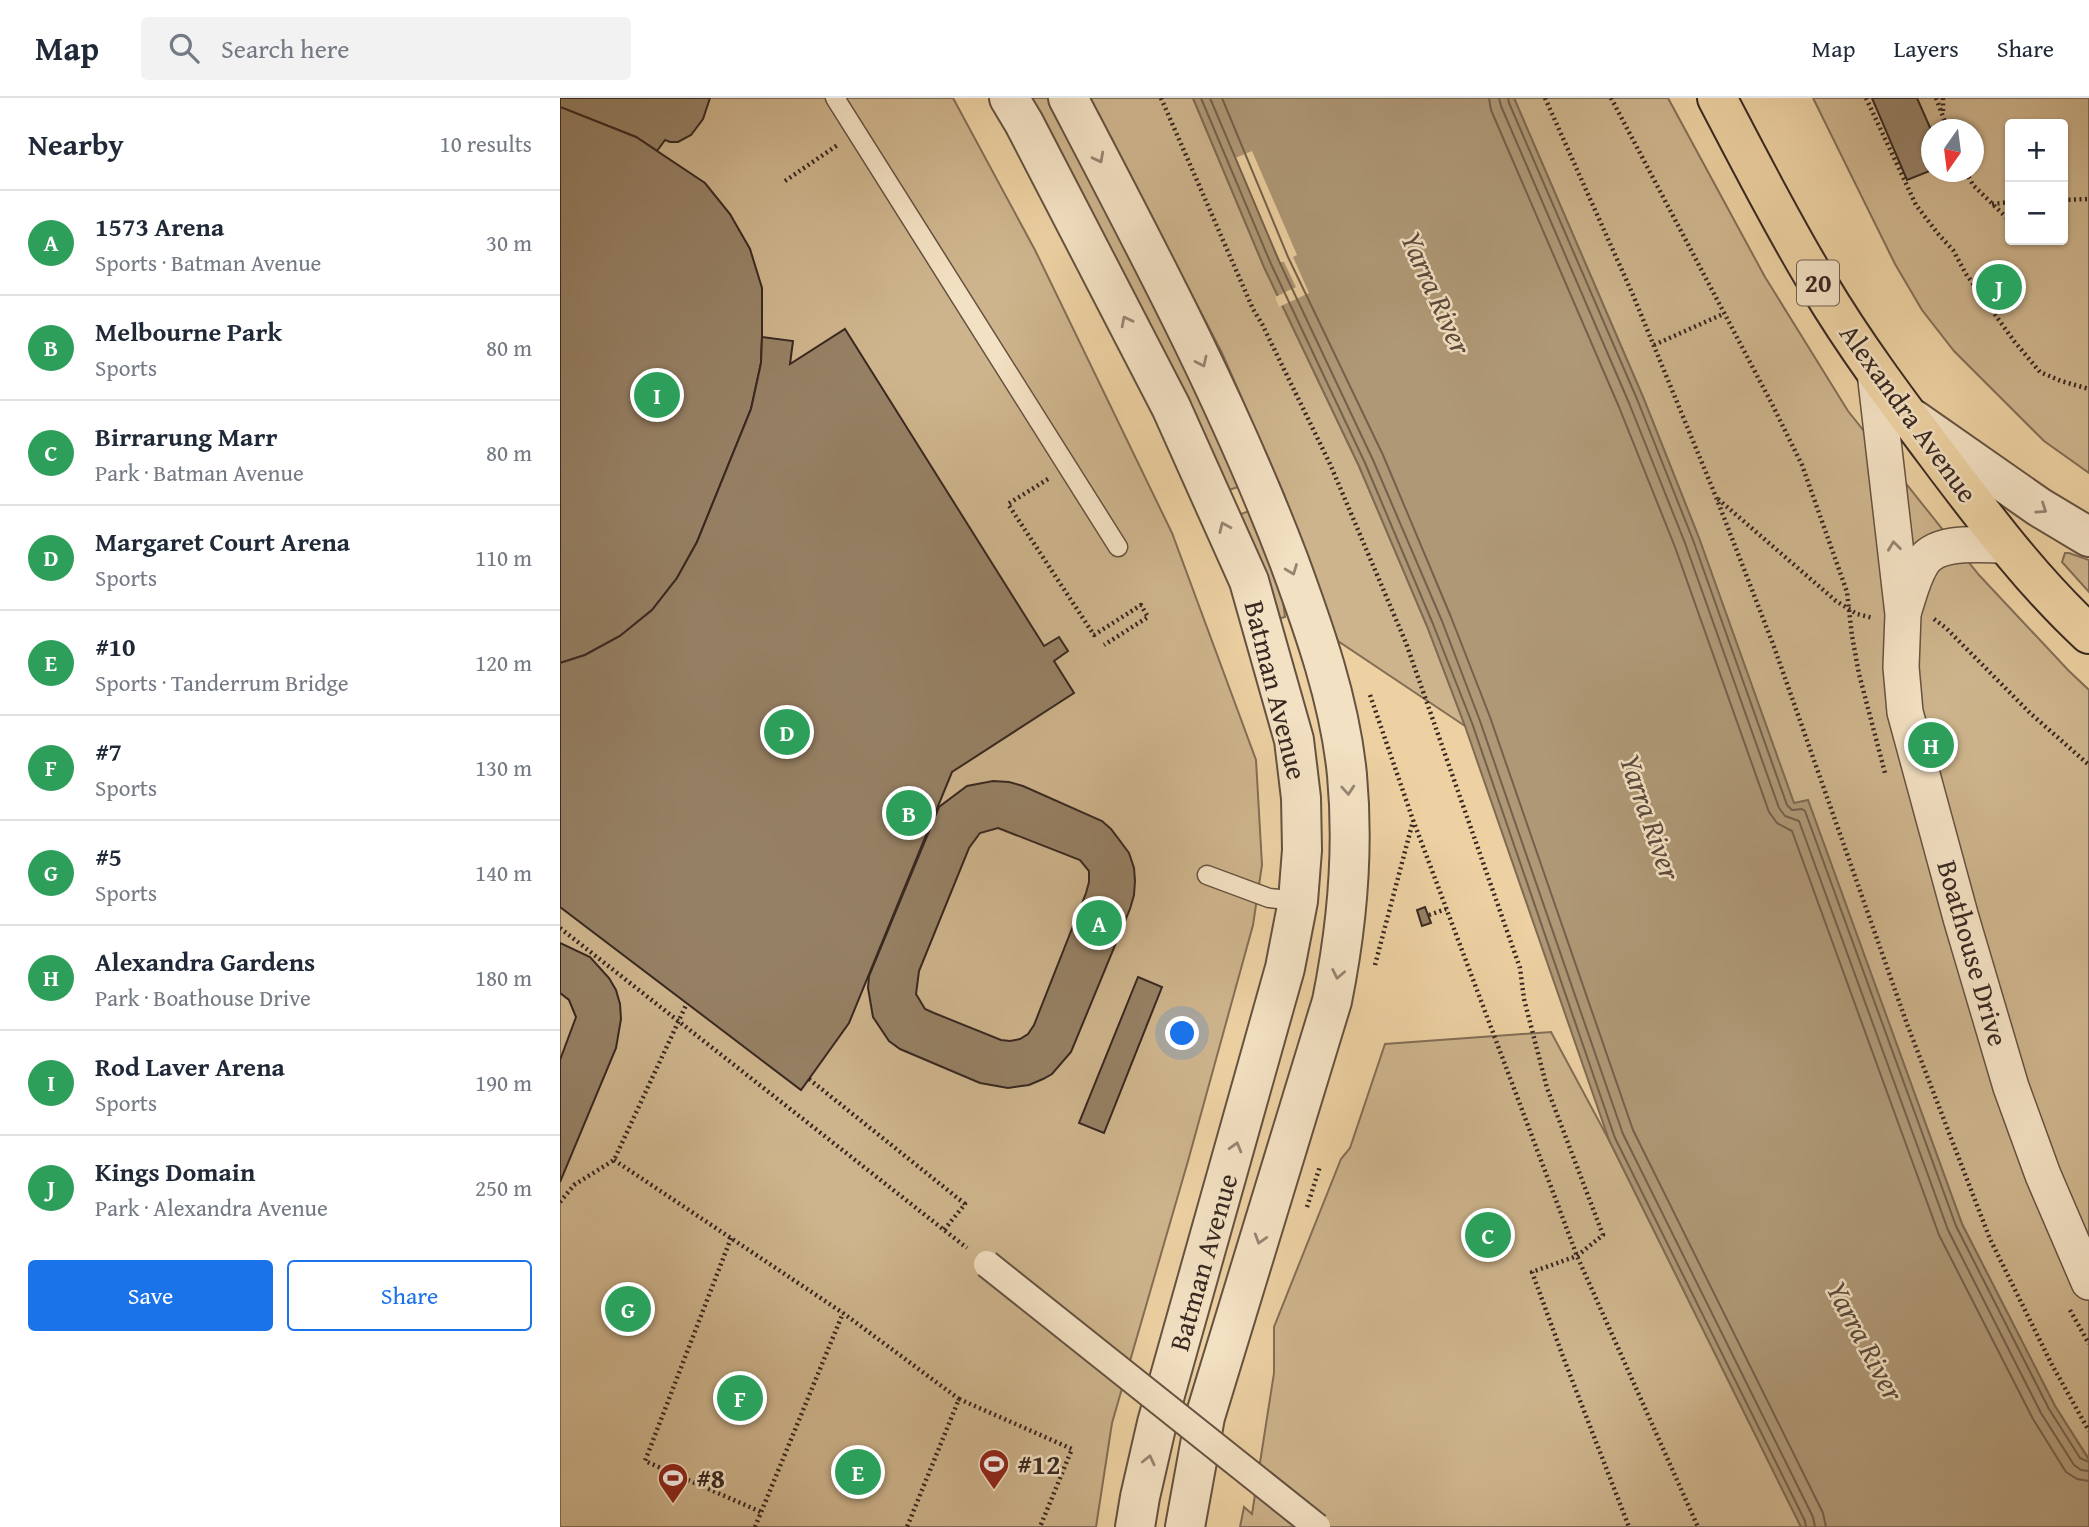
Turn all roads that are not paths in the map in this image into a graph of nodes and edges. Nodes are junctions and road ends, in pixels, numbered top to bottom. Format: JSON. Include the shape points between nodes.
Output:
{"nodes":[{"id":1,"x":835,"y":98,"type":"edge"},
{"id":2,"x":1009,"y":98,"type":"edge"},
{"id":3,"x":1068,"y":98,"type":"edge"},
{"id":4,"x":1717,"y":98,"type":"edge"},
{"id":5,"x":1875,"y":372,"type":"junction"},
{"id":6,"x":1908,"y":416,"type":"junction"},
{"id":7,"x":2089,"y":537,"type":"edge"},
{"id":8,"x":2006,"y":545,"type":"junction"},
{"id":9,"x":1118,"y":547,"type":"dead end"},
{"id":10,"x":1903,"y":614,"type":"junction"},
{"id":11,"x":2089,"y":634,"type":"edge"},
{"id":12,"x":1207,"y":874,"type":"dead end"},
{"id":13,"x":1298,"y":901,"type":"junction"},
{"id":14,"x":1347,"y":906,"type":"junction"},
{"id":15,"x":987,"y":1264,"type":"road end"},
{"id":16,"x":2089,"y":1282,"type":"edge"},
{"id":17,"x":1135,"y":1527,"type":"edge"},
{"id":18,"x":1185,"y":1527,"type":"edge"},
{"id":19,"x":1317,"y":1527,"type":"edge"}],
"edges":[{"from":1,"to":9,"type":"lane"},
{"from":13,"to":2,"type":"street","name":"Batman Avenue","one_way":true,"via":[[1301,798],[1294,740],[1249,582],[1171,407]]},
{"from":3,"to":14,"type":"street","name":"Batman Avenue","one_way":true,"via":[[1201,359],[1267,503],[1305,605],[1347,773]]},
{"from":4,"to":5,"type":"highway","name":"Alexandra Avenue","number":"20","via":[[1788,233]]},
{"from":5,"to":6,"type":"highway","name":"Alexandra Avenue","number":"20"},
{"from":10,"to":5,"type":"street","name":"Boathouse Drive","one_way":true},
{"from":6,"to":7,"type":"street","one_way":true},
{"from":6,"to":8,"type":"highway","name":"Alexandra Avenue","number":"20"},
{"from":8,"to":10,"type":"street","name":"Boathouse Drive","via":[[1954,546],[1932,552],[1920,567]]},
{"from":8,"to":11,"type":"highway","name":"Alexandra Avenue","number":"20"},
{"from":10,"to":16,"type":"street","name":"Boathouse Drive","via":[[1905,712],[1961,918],[2011,1087]]},
{"from":12,"to":13,"type":"lane","via":[[1269,898]]},
{"from":13,"to":14,"type":"street"},
{"from":17,"to":13,"type":"street","name":"Batman Avenue","one_way":true,"via":[[1157,1423],[1271,1021]]},
{"from":14,"to":18,"type":"street","name":"Batman Avenue","one_way":true,"via":[[1332,1002],[1205,1417]]},
{"from":15,"to":19,"type":"street","bridge":true}]}
